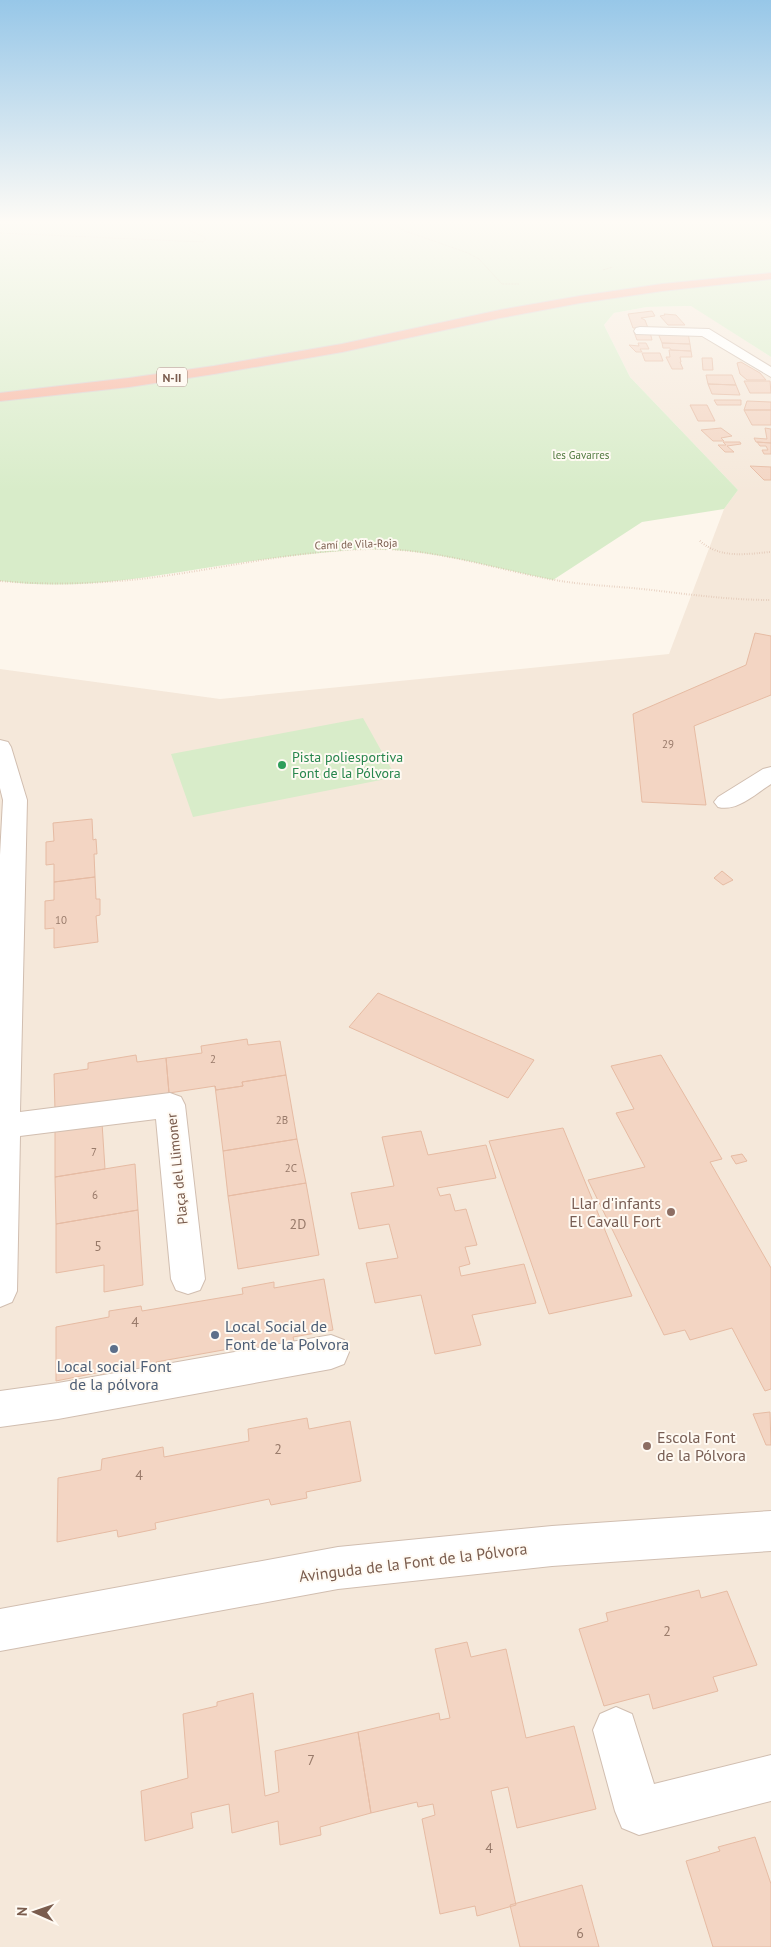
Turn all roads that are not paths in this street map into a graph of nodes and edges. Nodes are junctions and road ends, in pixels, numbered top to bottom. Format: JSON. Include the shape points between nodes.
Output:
{"nodes":[{"id":1,"x":519,"y":311,"type":"edge"},
{"id":2,"x":640,"y":331,"type":"dead end"},
{"id":3,"x":771,"y":373,"type":"edge"},
{"id":4,"x":0,"y":397,"type":"edge"},
{"id":5,"x":0,"y":747,"type":"edge"},
{"id":6,"x":771,"y":774,"type":"edge"},
{"id":7,"x":5,"y":783,"type":"edge"},
{"id":8,"x":726,"y":802,"type":"dead end"},
{"id":9,"x":5,"y":1126,"type":"junction"},
{"id":10,"x":188,"y":1279,"type":"dead end"},
{"id":11,"x":0,"y":1290,"type":"edge"},
{"id":12,"x":331,"y":1352,"type":"dead end"},
{"id":13,"x":0,"y":1409,"type":"edge"},
{"id":14,"x":771,"y":1531,"type":"edge"},
{"id":15,"x":0,"y":1630,"type":"edge"},
{"id":16,"x":616,"y":1730,"type":"dead end"},
{"id":17,"x":771,"y":1778,"type":"edge"}],
"edges":[{"from":1,"to":4,"type":"highway","number":"N-II","via":[[224,370]]},
{"from":2,"to":3,"type":"street","via":[[705,332]]},
{"from":5,"to":7,"type":"street"},
{"from":6,"to":8,"type":"street"},
{"from":7,"to":9,"type":"street","via":[[15,800]]},
{"from":9,"to":10,"type":"street","name":"Plaça del Llimoner","via":[[170,1105]]},
{"from":9,"to":11,"type":"street"},
{"from":12,"to":13,"type":"street"},
{"from":14,"to":15,"type":"street","name":"Avinguda de la Font de la Pólvora","via":[[552,1546],[338,1568]]},
{"from":16,"to":17,"type":"street","via":[[638,1812]]}]}
